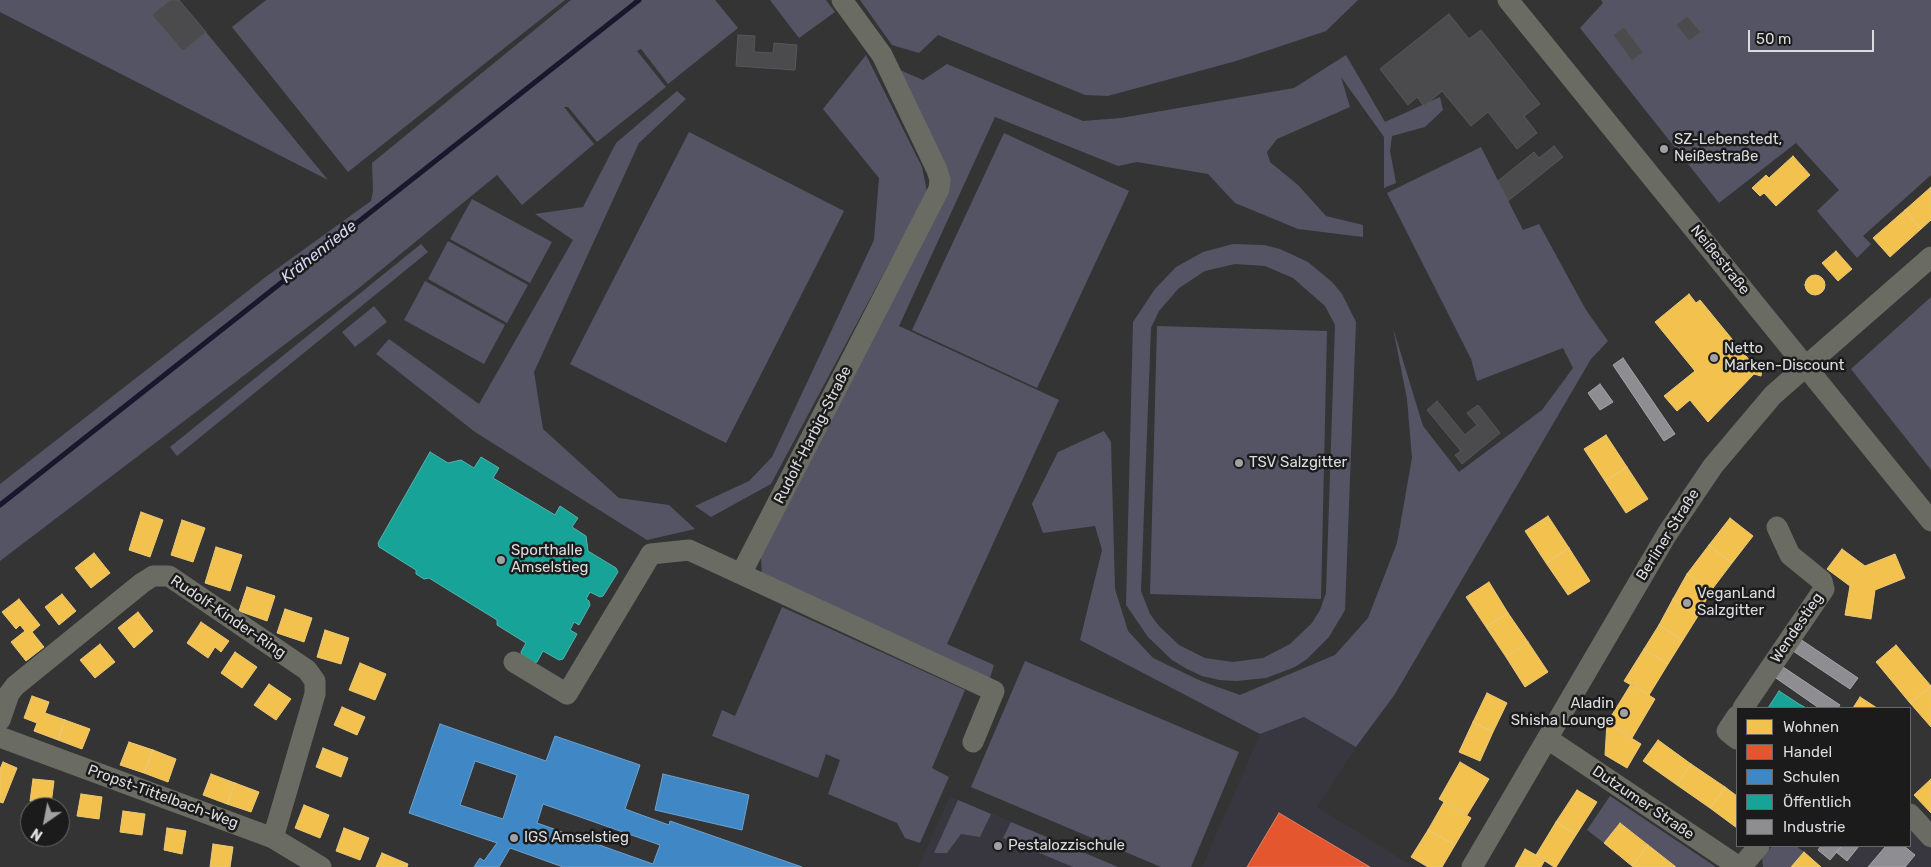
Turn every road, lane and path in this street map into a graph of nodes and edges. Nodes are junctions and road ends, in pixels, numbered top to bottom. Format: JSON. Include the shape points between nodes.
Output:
{"nodes":[{"id":1,"x":842,"y":0,"type":"edge"},
{"id":2,"x":1508,"y":0,"type":"edge"},
{"id":3,"x":1931,"y":257,"type":"edge"},
{"id":4,"x":1805,"y":366,"type":"junction"},
{"id":5,"x":1931,"y":521,"type":"edge"},
{"id":6,"x":1776,"y":527,"type":"dead end"},
{"id":7,"x":741,"y":574,"type":"junction"},
{"id":8,"x":514,"y":662,"type":"dead end"},
{"id":9,"x":1744,"y":707,"type":"edge"},
{"id":10,"x":1736,"y":718,"type":"edge"},
{"id":11,"x":0,"y":720,"type":"edge"},
{"id":12,"x":0,"y":737,"type":"edge"},
{"id":13,"x":1736,"y":737,"type":"edge"},
{"id":14,"x":1548,"y":739,"type":"junction"},
{"id":15,"x":973,"y":742,"type":"dead end"},
{"id":16,"x":1911,"y":815,"type":"edge"},
{"id":17,"x":1931,"y":837,"type":"edge"},
{"id":18,"x":273,"y":838,"type":"junction"},
{"id":19,"x":1758,"y":847,"type":"edge"},
{"id":20,"x":321,"y":867,"type":"edge"},
{"id":21,"x":1472,"y":867,"type":"edge"},
{"id":22,"x":1740,"y":867,"type":"edge"}],
"edges":[{"from":1,"to":7,"type":"street","name":"Rudolf-Harbig-Straße","via":[[882,55],[937,170],[939,189]]},
{"from":2,"to":4,"type":"street","name":"Neißestraße"},
{"from":3,"to":4,"type":"street","name":"Berliner Straße"},
{"from":4,"to":5,"type":"street","name":"Neißestraße"},
{"from":4,"to":14,"type":"street","name":"Berliner Straße","via":[[1773,395],[1713,466],[1667,534]]},
{"from":6,"to":9,"type":"street","name":"Wendestieg","via":[[1790,555],[1822,581],[1824,589]]},
{"from":7,"to":8,"type":"street","via":[[689,550],[651,554],[567,694]]},
{"from":7,"to":15,"type":"street","via":[[994,691]]},
{"from":10,"to":13,"type":"street","via":[[1727,731]]},
{"from":11,"to":18,"type":"street","name":"Rudolf-Kinder-Ring","via":[[15,686],[142,583],[153,576],[169,576],[307,670],[315,681],[315,694]]},
{"from":12,"to":18,"type":"street","name":"Propst-Tittelbach-Weg"},
{"from":14,"to":21,"type":"street","name":"Berliner Straße"},
{"from":14,"to":22,"type":"street","name":"Dutzumer Straße"},
{"from":16,"to":17,"type":"street"},
{"from":18,"to":20,"type":"street","name":"Propst-Tittelbach-Weg"},
{"from":19,"to":22,"type":"street"}]}
